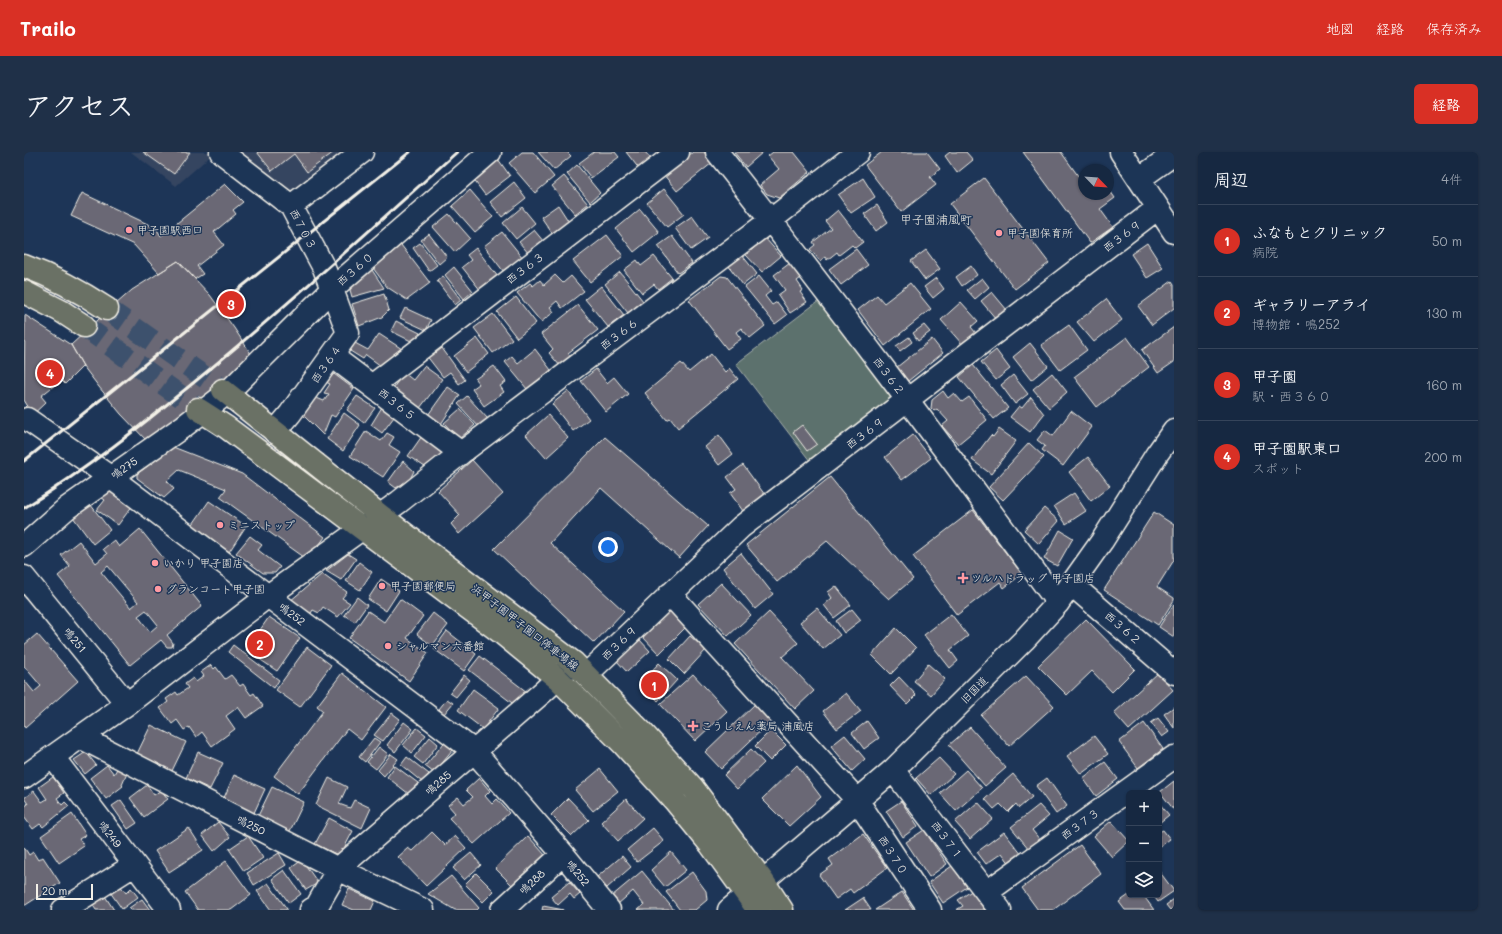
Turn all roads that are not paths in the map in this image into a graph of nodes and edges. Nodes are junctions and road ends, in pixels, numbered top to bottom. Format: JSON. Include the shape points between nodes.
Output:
{"nodes":[{"id":1,"x":221,"y":152,"type":"edge"},
{"id":2,"x":362,"y":152,"type":"edge"},
{"id":3,"x":490,"y":152,"type":"edge"},
{"id":4,"x":678,"y":152,"type":"edge"},
{"id":5,"x":717,"y":152,"type":"edge"},
{"id":6,"x":858,"y":152,"type":"edge"},
{"id":7,"x":1121,"y":152,"type":"edge"},
{"id":8,"x":1174,"y":154,"type":"edge"},
{"id":9,"x":1139,"y":179,"type":"junction"},
{"id":10,"x":291,"y":206,"type":"junction"},
{"id":11,"x":1158,"y":208,"type":"junction"},
{"id":12,"x":771,"y":220,"type":"junction"},
{"id":13,"x":1174,"y":232,"type":"edge"},
{"id":14,"x":24,"y":266,"type":"edge"},
{"id":15,"x":332,"y":289,"type":"junction"},
{"id":16,"x":24,"y":292,"type":"edge"},
{"id":17,"x":107,"y":309,"type":"tunnel mouth"},
{"id":18,"x":84,"y":326,"type":"tunnel mouth"},
{"id":19,"x":332,"y":356,"type":"junction"},
{"id":20,"x":373,"y":385,"type":"junction"},
{"id":21,"x":225,"y":391,"type":"junction"},
{"id":22,"x":908,"y":400,"type":"junction"},
{"id":23,"x":200,"y":411,"type":"junction"},
{"id":24,"x":27,"y":419,"type":"dead end"},
{"id":25,"x":1174,"y":430,"type":"edge"},
{"id":26,"x":275,"y":432,"type":"junction"},
{"id":27,"x":461,"y":453,"type":"junction"},
{"id":28,"x":110,"y":477,"type":"junction"},
{"id":29,"x":380,"y":515,"type":"junction"},
{"id":30,"x":361,"y":529,"type":"junction"},
{"id":31,"x":24,"y":546,"type":"edge"},
{"id":32,"x":24,"y":577,"type":"edge"},
{"id":33,"x":1071,"y":584,"type":"junction"},
{"id":34,"x":670,"y":594,"type":"junction"},
{"id":35,"x":268,"y":596,"type":"junction"},
{"id":36,"x":1058,"y":602,"type":"junction"},
{"id":37,"x":580,"y":669,"type":"junction"},
{"id":38,"x":1174,"y":673,"type":"edge"},
{"id":39,"x":558,"y":679,"type":"junction"},
{"id":40,"x":127,"y":704,"type":"junction"},
{"id":41,"x":80,"y":737,"type":"junction"},
{"id":42,"x":474,"y":751,"type":"junction"},
{"id":43,"x":53,"y":757,"type":"junction"},
{"id":44,"x":1174,"y":757,"type":"edge"},
{"id":45,"x":893,"y":770,"type":"junction"},
{"id":46,"x":24,"y":776,"type":"edge"},
{"id":47,"x":857,"y":800,"type":"junction"},
{"id":48,"x":563,"y":854,"type":"junction"},
{"id":49,"x":134,"y":865,"type":"junction"},
{"id":50,"x":338,"y":869,"type":"junction"},
{"id":51,"x":987,"y":892,"type":"junction"},
{"id":52,"x":756,"y":895,"type":"edge"},
{"id":53,"x":63,"y":910,"type":"edge"},
{"id":54,"x":169,"y":910,"type":"edge"},
{"id":55,"x":311,"y":910,"type":"edge"},
{"id":56,"x":423,"y":910,"type":"edge"},
{"id":57,"x":502,"y":910,"type":"edge"},
{"id":58,"x":609,"y":910,"type":"edge"},
{"id":59,"x":729,"y":910,"type":"edge"},
{"id":60,"x":782,"y":910,"type":"edge"},
{"id":61,"x":930,"y":910,"type":"edge"},
{"id":62,"x":1000,"y":910,"type":"edge"}],
"edges":[{"from":1,"to":10,"type":"street","name":"西７０３"},
{"from":2,"to":10,"type":"street"},
{"from":3,"to":15,"type":"street","name":"西３６０"},
{"from":4,"to":20,"type":"street","name":"西３６３"},
{"from":5,"to":12,"type":"street","name":"西３６２"},
{"from":6,"to":12,"type":"street","name":"西３６６"},
{"from":7,"to":9,"type":"street"},
{"from":8,"to":9,"type":"street"},
{"from":9,"to":11,"type":"street"},
{"from":10,"to":15,"type":"street","name":"西７０３","via":[[324,268]]},
{"from":11,"to":13,"type":"street"},
{"from":11,"to":22,"type":"street","name":"西３６９"},
{"from":12,"to":22,"type":"street","name":"西３６２"},
{"from":12,"to":27,"type":"street","name":"西３６６"},
{"from":14,"to":17,"type":"main road","via":[[86,294]]},
{"from":15,"to":19,"type":"street","name":"西３６４","via":[[348,333]]},
{"from":15,"to":21,"type":"street","name":"西３６０"},
{"from":16,"to":18,"type":"main road"},
{"from":19,"to":20,"type":"street","name":"西３６５"},
{"from":19,"to":26,"type":"street","name":"西３６４"},
{"from":20,"to":27,"type":"street","name":"西３６５"},
{"from":21,"to":23,"type":"street","name":"鳴275"},
{"from":21,"to":26,"type":"main road","name":"浜甲子園甲子園口停車場線"},
{"from":22,"to":34,"type":"street","name":"西３６９","via":[[741,527]]},
{"from":22,"to":36,"type":"street","name":"西３６２"},
{"from":23,"to":28,"type":"street","name":"鳴275","via":[[184,426]]},
{"from":23,"to":30,"type":"main road","name":"浜甲子園甲子園口停車場線"},
{"from":24,"to":28,"type":"street","name":"鳴252"},
{"from":25,"to":33,"type":"street","name":"旧国道"},
{"from":26,"to":29,"type":"main road","name":"浜甲子園甲子園口停車場線"},
{"from":27,"to":29,"type":"street","name":"西３６６"},
{"from":28,"to":31,"type":"street","name":"鳴275","via":[[67,508]]},
{"from":28,"to":35,"type":"street","name":"鳴252"},
{"from":29,"to":30,"type":"street","name":"西３６６"},
{"from":29,"to":37,"type":"main road","name":"浜甲子園甲子園口停車場線"},
{"from":30,"to":35,"type":"street","name":"西３６６"},
{"from":30,"to":39,"type":"main road","name":"浜甲子園甲子園口停車場線","via":[[503,634]]},
{"from":32,"to":40,"type":"street","name":"鳴251"},
{"from":33,"to":36,"type":"street","name":"旧国道"},
{"from":33,"to":38,"type":"street","name":"西３６２"},
{"from":34,"to":37,"type":"street","name":"西３６９"},
{"from":34,"to":47,"type":"street","name":"西３７０"},
{"from":35,"to":40,"type":"street","name":"西３６６"},
{"from":35,"to":42,"type":"street","name":"鳴252"},
{"from":36,"to":45,"type":"street","name":"旧国道","via":[[1024,640]]},
{"from":37,"to":39,"type":"street","name":"鳴285"},
{"from":37,"to":52,"type":"main road","name":"浜甲子園甲子園口停車場線","via":[[693,788]]},
{"from":39,"to":42,"type":"street","name":"鳴285"},
{"from":39,"to":52,"type":"main road","name":"浜甲子園甲子園口停車場線","via":[[624,745]]},
{"from":40,"to":41,"type":"street","name":"西３６６"},
{"from":41,"to":43,"type":"street","name":"西３６６"},
{"from":41,"to":50,"type":"street","name":"鳴250"},
{"from":42,"to":48,"type":"street","name":"鳴252"},
{"from":42,"to":50,"type":"street","name":"鳴285"},
{"from":43,"to":46,"type":"street","name":"西３６６"},
{"from":43,"to":49,"type":"street","name":"鳴249"},
{"from":44,"to":51,"type":"street","name":"西３７３"},
{"from":45,"to":47,"type":"street","name":"旧国道"},
{"from":45,"to":51,"type":"street","name":"西３７１"},
{"from":47,"to":52,"type":"street","name":"旧国道"},
{"from":47,"to":61,"type":"street","name":"西３７０"},
{"from":48,"to":57,"type":"street","name":"鳴288"},
{"from":48,"to":58,"type":"street","name":"鳴252"},
{"from":49,"to":53,"type":"street"},
{"from":49,"to":54,"type":"street","name":"鳴249"},
{"from":50,"to":55,"type":"street","name":"鳴285","via":[[317,906]]},
{"from":50,"to":56,"type":"street","name":"鳴250"},
{"from":51,"to":62,"type":"street","name":"西３７１"},
{"from":52,"to":59,"type":"street","name":"旧国道"},
{"from":52,"to":60,"type":"main road","name":"浜甲子園甲子園口停車場線"}]}
